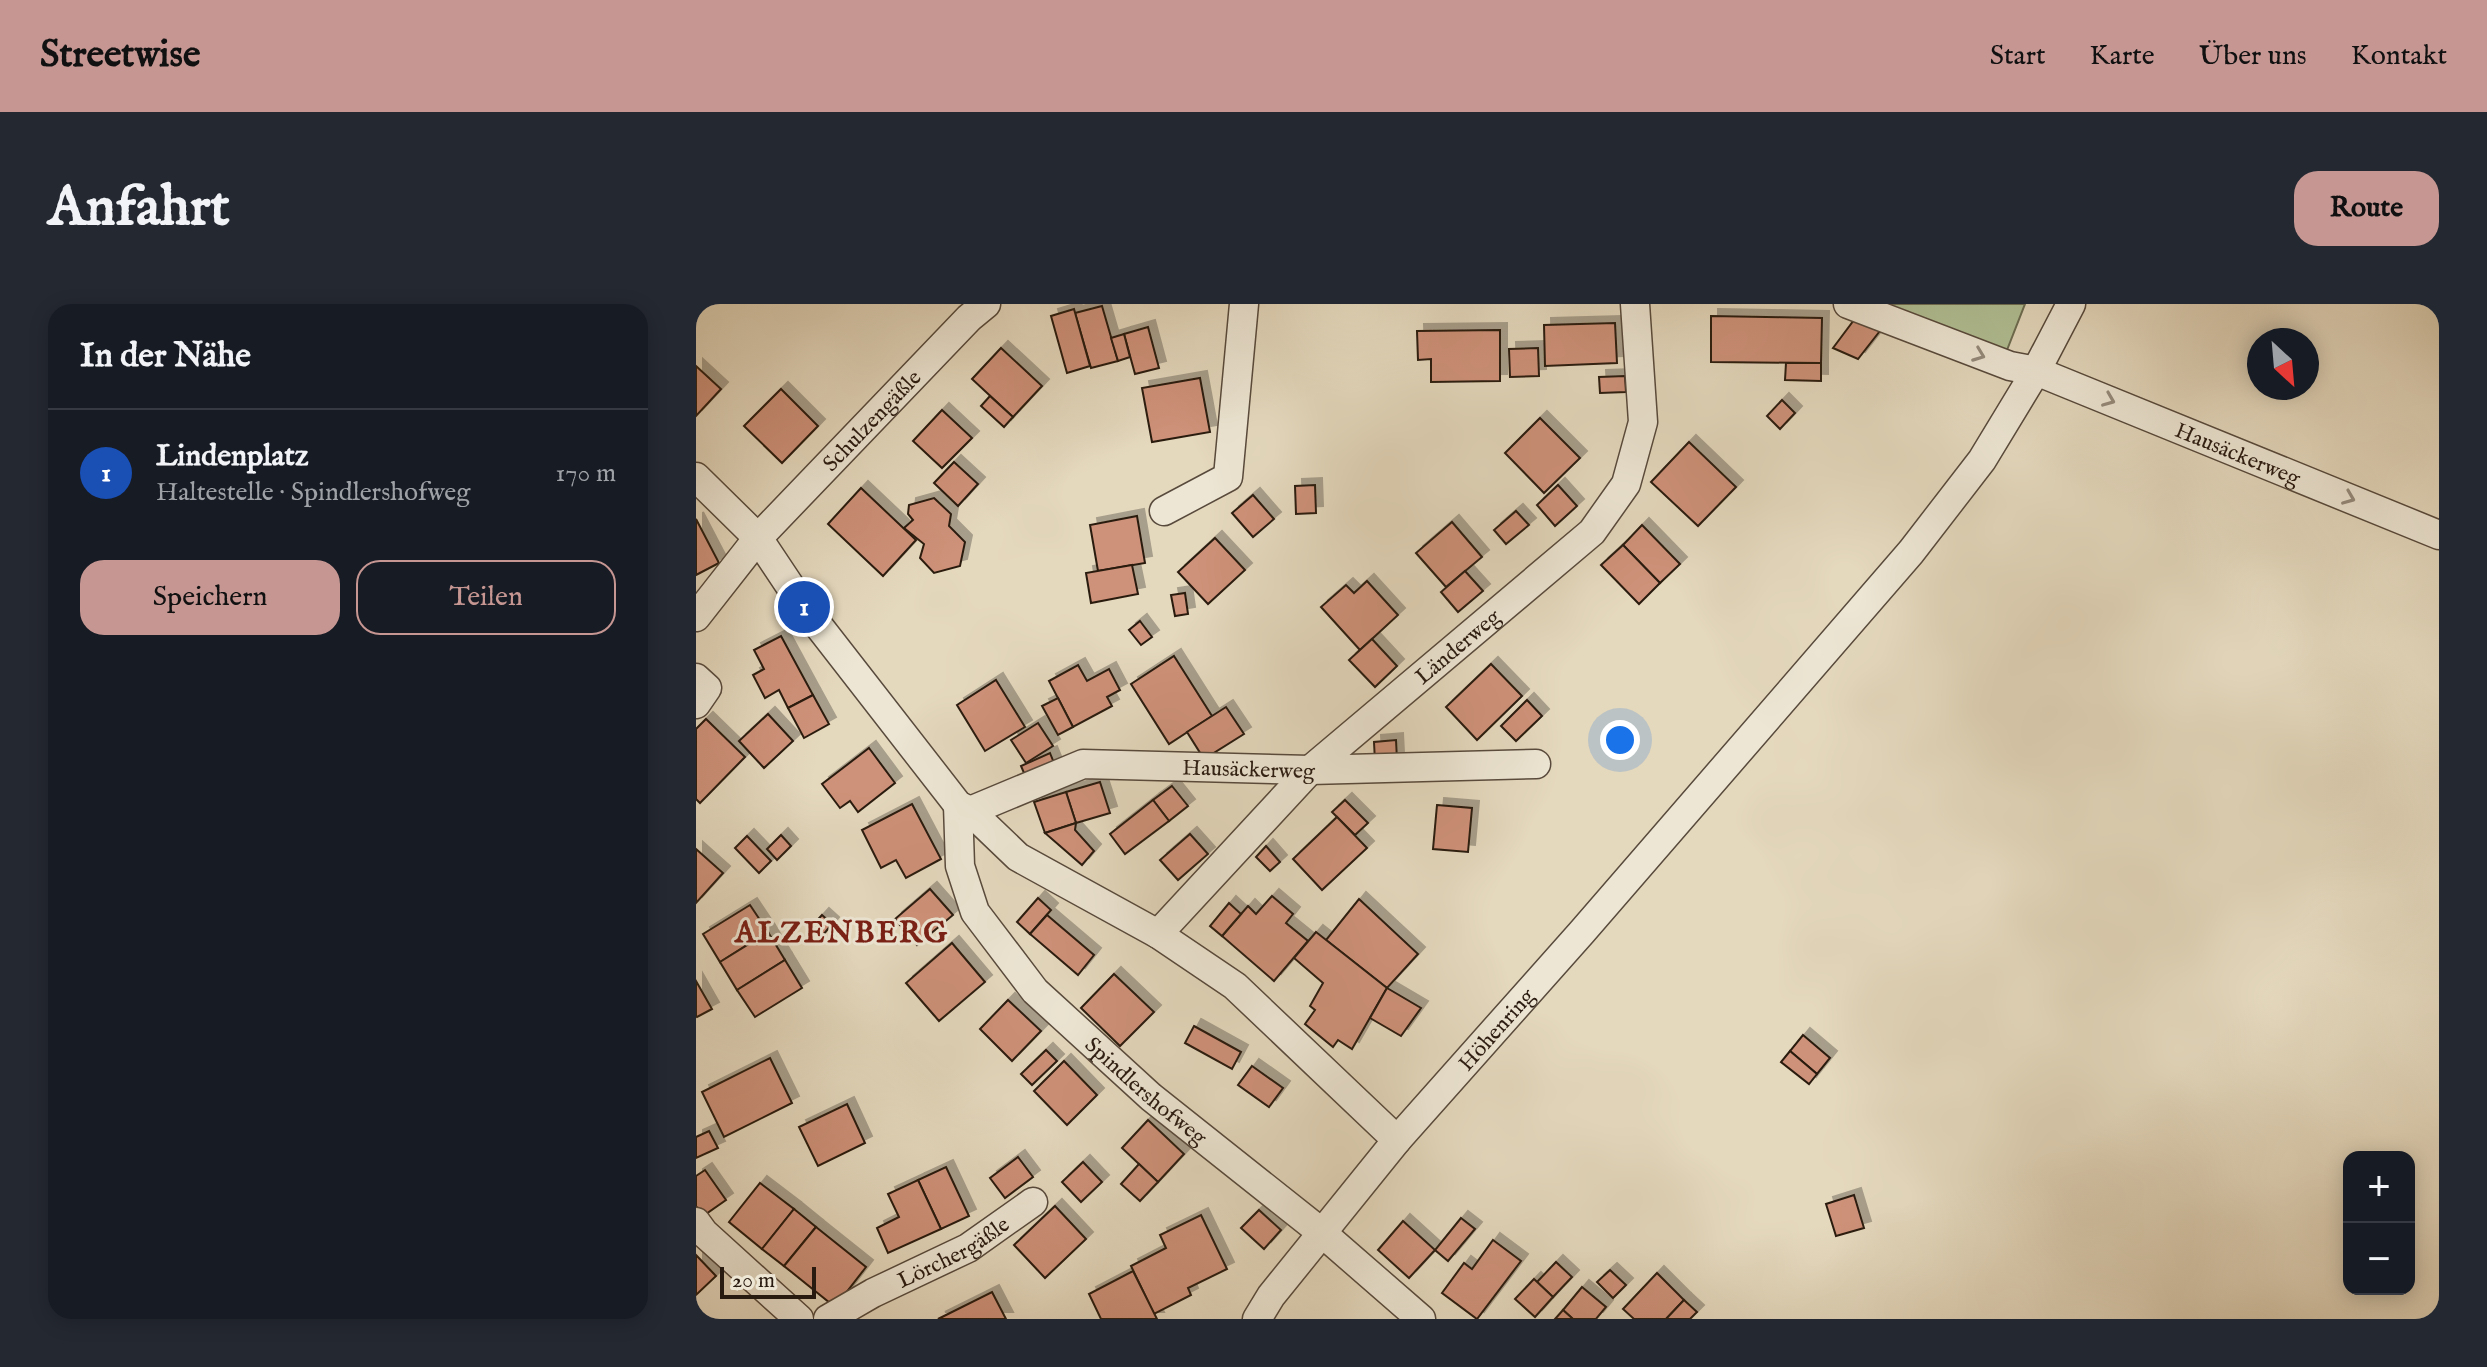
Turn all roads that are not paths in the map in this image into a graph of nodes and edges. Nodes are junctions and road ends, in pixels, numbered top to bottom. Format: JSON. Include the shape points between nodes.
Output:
{"nodes":[{"id":1,"x":986,"y":304,"type":"edge"},
{"id":2,"x":1244,"y":304,"type":"edge"},
{"id":3,"x":1635,"y":304,"type":"edge"},
{"id":4,"x":1848,"y":304,"type":"edge"},
{"id":5,"x":2071,"y":304,"type":"edge"},
{"id":6,"x":2036,"y":371,"type":"junction"},
{"id":7,"x":696,"y":477,"type":"edge"},
{"id":8,"x":1164,"y":511,"type":"dead end"},
{"id":9,"x":2439,"y":535,"type":"edge"},
{"id":10,"x":758,"y":538,"type":"junction"},
{"id":11,"x":696,"y":617,"type":"edge"},
{"id":12,"x":696,"y":678,"type":"edge"},
{"id":13,"x":696,"y":704,"type":"edge"},
{"id":14,"x":1536,"y":764,"type":"dead end"},
{"id":15,"x":1310,"y":770,"type":"junction"},
{"id":16,"x":964,"y":808,"type":"junction"},
{"id":17,"x":1158,"y":934,"type":"junction"},
{"id":18,"x":1397,"y":1140,"type":"junction"},
{"id":19,"x":1033,"y":1202,"type":"dead end"},
{"id":20,"x":696,"y":1222,"type":"edge"},
{"id":21,"x":1321,"y":1232,"type":"junction"},
{"id":22,"x":799,"y":1319,"type":"edge"},
{"id":23,"x":828,"y":1319,"type":"edge"},
{"id":24,"x":1257,"y":1319,"type":"edge"},
{"id":25,"x":1421,"y":1319,"type":"edge"}],
"edges":[{"from":1,"to":10,"type":"street","name":"Schulzengäßle"},
{"from":2,"to":8,"type":"street","via":[[1228,477]]},
{"from":3,"to":15,"type":"street","name":"Länderweg","via":[[1643,422],[1626,484],[1592,532]]},
{"from":4,"to":6,"type":"street","one_way":true,"via":[[2010,366]]},
{"from":5,"to":6,"type":"street","name":"Höhenring"},
{"from":6,"to":9,"type":"street","name":"Hausäckerweg","one_way":true},
{"from":6,"to":18,"type":"street","name":"Höhenring","via":[[1982,460],[1911,552]]},
{"from":7,"to":10,"type":"street"},
{"from":10,"to":11,"type":"street","name":"Schulzengäßle"},
{"from":10,"to":16,"type":"street","via":[[804,607]]},
{"from":12,"to":13,"type":"street","via":[[707,688]]},
{"from":14,"to":15,"type":"street","name":"Hausäckerweg"},
{"from":15,"to":16,"type":"street","name":"Hausäckerweg","via":[[1083,764]]},
{"from":15,"to":17,"type":"street","name":"Länderweg"},
{"from":16,"to":17,"type":"street","via":[[1018,857]]},
{"from":16,"to":21,"type":"street","name":"Spindlershofweg","via":[[960,866],[975,912],[1035,991],[1151,1097]]},
{"from":17,"to":18,"type":"street","via":[[1235,986]]},
{"from":18,"to":21,"type":"street","name":"Höhenring"},
{"from":19,"to":23,"type":"street","name":"Lörchergäßle","via":[[968,1248]]},
{"from":20,"to":22,"type":"street"},
{"from":21,"to":24,"type":"street","name":"Höhenring"},
{"from":21,"to":25,"type":"street","name":"Spindlershofweg"}]}
